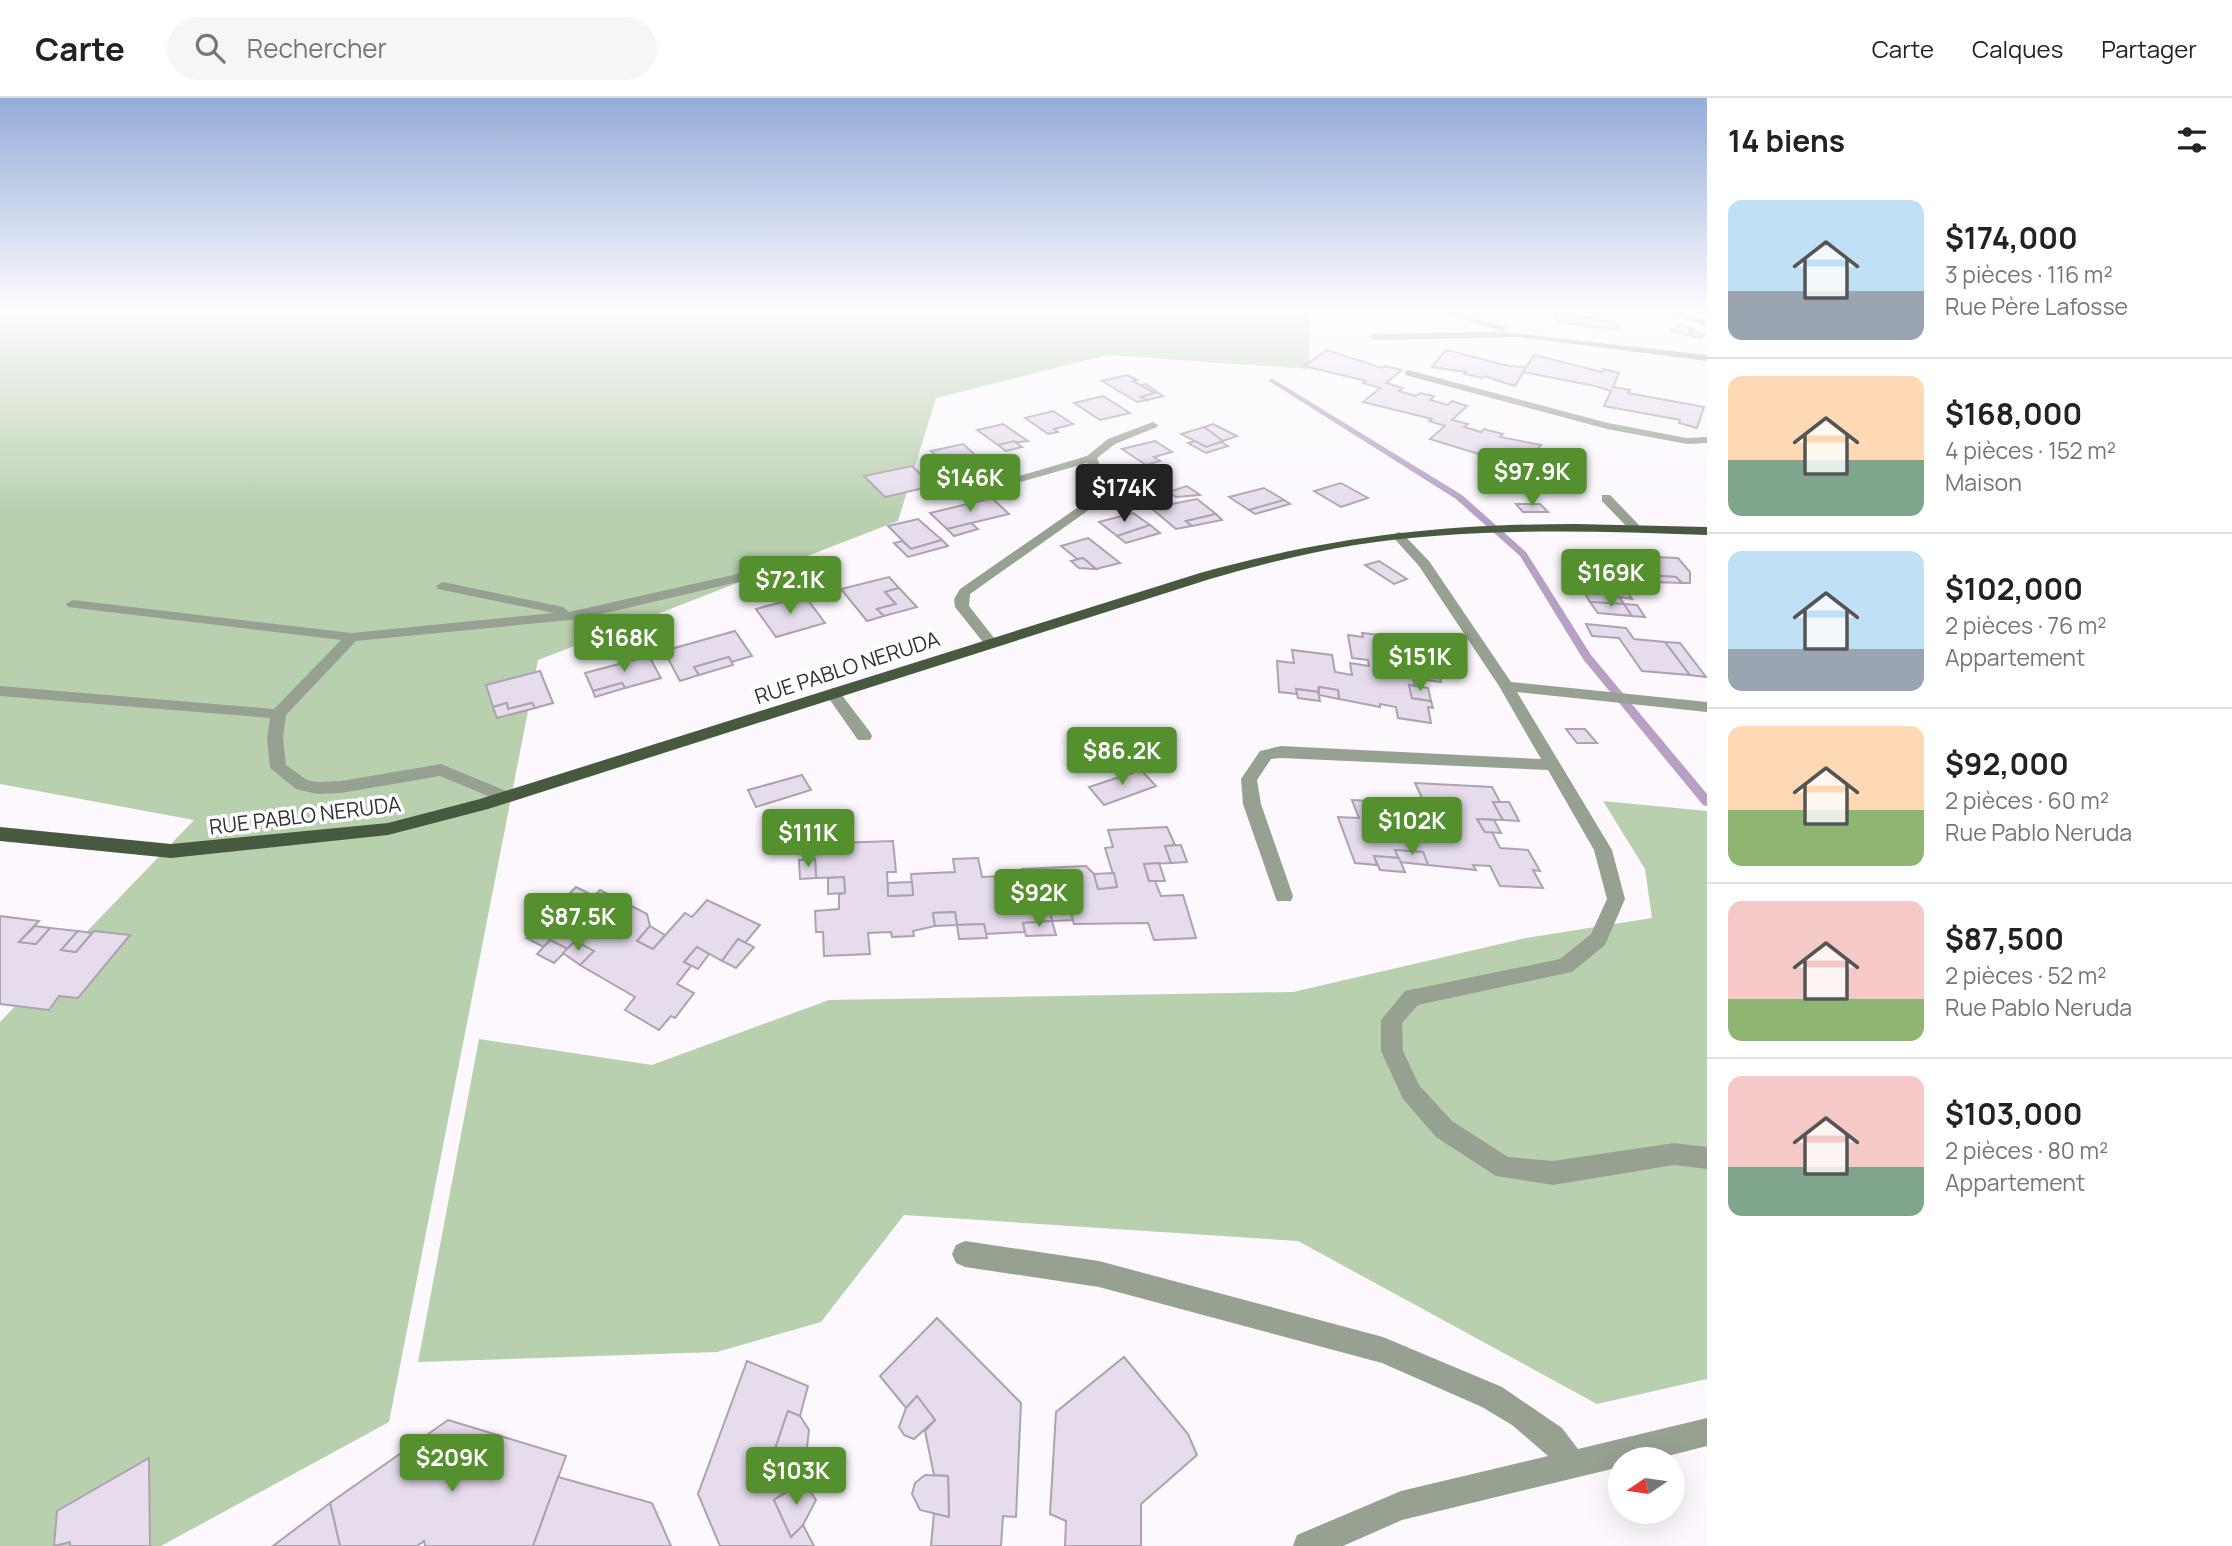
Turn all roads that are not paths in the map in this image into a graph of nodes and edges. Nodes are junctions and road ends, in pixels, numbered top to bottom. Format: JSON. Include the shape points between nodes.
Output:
{"nodes":[{"id":1,"x":1429,"y":379,"type":"edge"},
{"id":2,"x":1153,"y":425,"type":"dead end"},
{"id":3,"x":1707,"y":440,"type":"edge"},
{"id":4,"x":1090,"y":458,"type":"junction"},
{"id":5,"x":1010,"y":482,"type":"dead end"},
{"id":6,"x":1606,"y":498,"type":"dead end"},
{"id":7,"x":1635,"y":528,"type":"junction"},
{"id":8,"x":1707,"y":531,"type":"edge"},
{"id":9,"x":1398,"y":536,"type":"junction"},
{"id":10,"x":768,"y":571,"type":"dead end"},
{"id":11,"x":443,"y":586,"type":"dead end"},
{"id":12,"x":74,"y":604,"type":"dead end"},
{"id":13,"x":580,"y":615,"type":"junction"},
{"id":14,"x":352,"y":638,"type":"junction"},
{"id":15,"x":991,"y":643,"type":"junction"},
{"id":16,"x":1506,"y":686,"type":"junction"},
{"id":17,"x":0,"y":691,"type":"edge"},
{"id":18,"x":833,"y":693,"type":"junction"},
{"id":19,"x":1707,"y":706,"type":"edge"},
{"id":20,"x":278,"y":714,"type":"junction"},
{"id":21,"x":864,"y":736,"type":"dead end"},
{"id":22,"x":1553,"y":765,"type":"junction"},
{"id":23,"x":505,"y":797,"type":"junction"},
{"id":24,"x":0,"y":834,"type":"edge"},
{"id":25,"x":1284,"y":896,"type":"dead end"},
{"id":26,"x":1707,"y":1158,"type":"edge"},
{"id":27,"x":965,"y":1254,"type":"dead end"},
{"id":28,"x":1707,"y":1432,"type":"edge"},
{"id":29,"x":1573,"y":1466,"type":"junction"},
{"id":30,"x":1308,"y":1546,"type":"edge"}],
"edges":[{"from":1,"to":3,"type":"street","via":[[1607,426],[1687,441]]},
{"from":2,"to":4,"type":"street","via":[[1118,438]]},
{"from":4,"to":5,"type":"street"},
{"from":4,"to":15,"type":"street","via":[[1107,493],[961,599],[962,607]]},
{"from":6,"to":7,"type":"street"},
{"from":7,"to":8,"type":"main road","name":"RUE PABLO NERUDA"},
{"from":7,"to":9,"type":"main road","name":"RUE PABLO NERUDA","via":[[1481,528]]},
{"from":9,"to":15,"type":"main road","name":"RUE PABLO NERUDA","via":[[1278,556]]},
{"from":9,"to":16,"type":"street","via":[[1424,564]]},
{"from":10,"to":13,"type":"street"},
{"from":11,"to":13,"type":"street"},
{"from":12,"to":14,"type":"street"},
{"from":13,"to":14,"type":"street"},
{"from":14,"to":20,"type":"street"},
{"from":15,"to":18,"type":"main road","name":"RUE PABLO NERUDA"},
{"from":16,"to":19,"type":"street"},
{"from":16,"to":22,"type":"street"},
{"from":17,"to":20,"type":"street"},
{"from":18,"to":21,"type":"street"},
{"from":18,"to":23,"type":"main road","name":"RUE PABLO NERUDA"},
{"from":20,"to":23,"type":"street","via":[[278,768],[302,785],[341,787],[441,769]]},
{"from":22,"to":25,"type":"street","via":[[1281,751],[1266,755],[1249,779],[1252,804]]},
{"from":22,"to":26,"type":"street","via":[[1603,850],[1616,899],[1598,939],[1565,966],[1412,997],[1391,1020],[1392,1051],[1411,1091],[1444,1129],[1504,1168],[1553,1173],[1674,1154]]},
{"from":23,"to":24,"type":"main road","name":"RUE PABLO NERUDA","via":[[388,829],[171,851]]},
{"from":27,"to":29,"type":"street","via":[[1099,1274],[1383,1350],[1512,1409],[1552,1437]]},
{"from":28,"to":29,"type":"street"},
{"from":29,"to":30,"type":"street","via":[[1401,1506]]}]}
